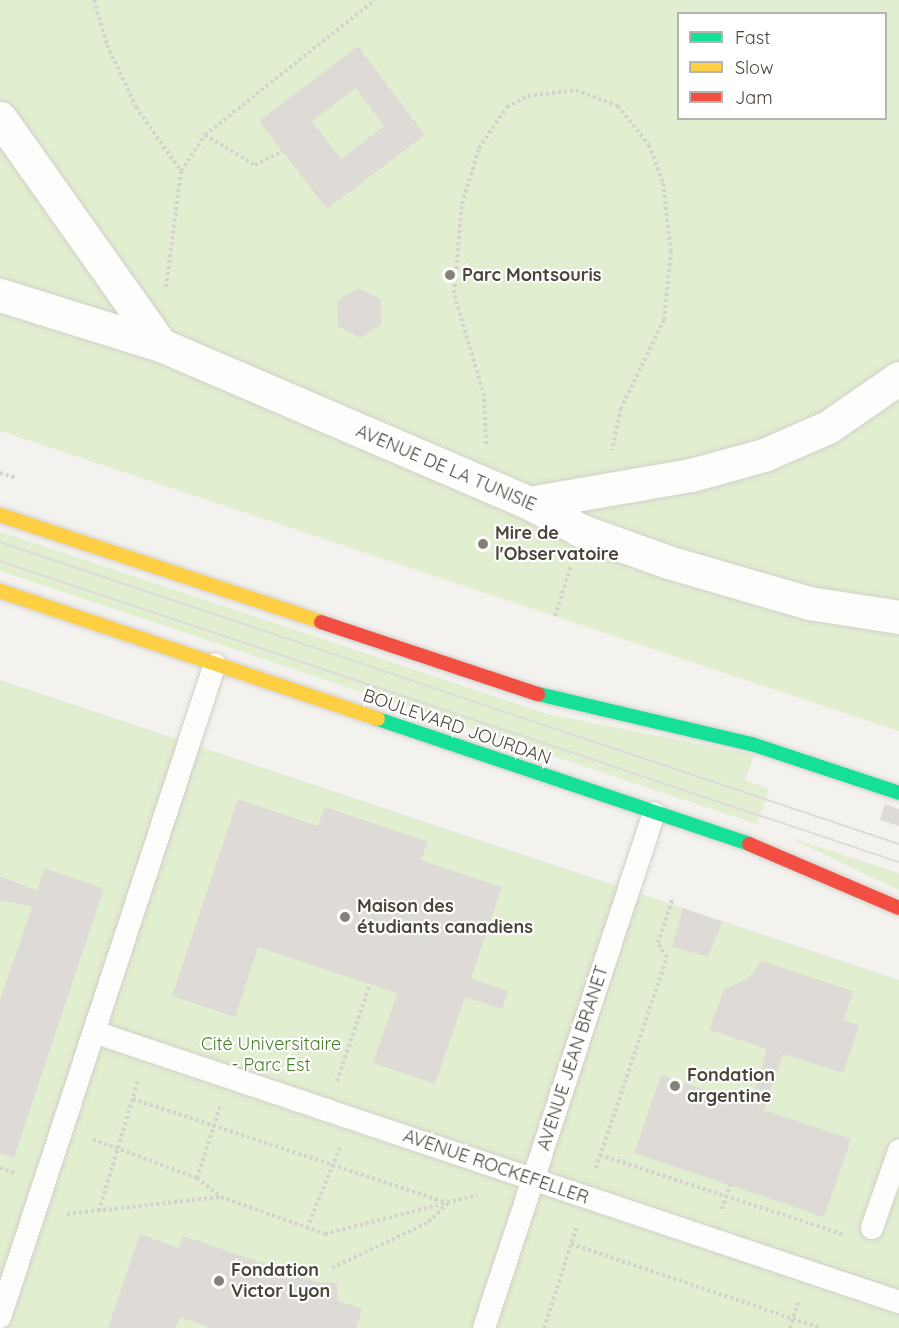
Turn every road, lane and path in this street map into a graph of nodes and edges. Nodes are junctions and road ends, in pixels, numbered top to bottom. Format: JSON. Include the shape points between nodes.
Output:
{"nodes":[{"id":1,"x":94,"y":0,"type":"edge"},
{"id":2,"x":375,"y":0,"type":"edge"},
{"id":3,"x":0,"y":118,"type":"edge"},
{"id":4,"x":205,"y":135,"type":"junction"},
{"id":5,"x":283,"y":151,"type":"dead end"},
{"id":6,"x":181,"y":171,"type":"junction"},
{"id":7,"x":0,"y":296,"type":"edge"},
{"id":8,"x":161,"y":345,"type":"junction"},
{"id":9,"x":899,"y":378,"type":"edge"},
{"id":10,"x":480,"y":483,"type":"junction"},
{"id":11,"x":609,"y":487,"type":"junction"},
{"id":12,"x":529,"y":503,"type":"junction"},
{"id":13,"x":0,"y":515,"type":"edge"},
{"id":14,"x":582,"y":531,"type":"junction"},
{"id":15,"x":0,"y":591,"type":"edge"},
{"id":16,"x":555,"y":616,"type":"dead end"},
{"id":17,"x":899,"y":617,"type":"edge"},
{"id":18,"x":215,"y":664,"type":"junction"},
{"id":19,"x":899,"y":793,"type":"edge"},
{"id":20,"x":654,"y":813,"type":"junction"},
{"id":21,"x":673,"y":897,"type":"dead end"},
{"id":22,"x":899,"y":908,"type":"edge"},
{"id":23,"x":370,"y":984,"type":"dead end"},
{"id":24,"x":94,"y":1032,"type":"junction"},
{"id":25,"x":147,"y":1050,"type":"junction"},
{"id":26,"x":230,"y":1078,"type":"junction"},
{"id":27,"x":133,"y":1099,"type":"junction"},
{"id":28,"x":327,"y":1110,"type":"junction"},
{"id":29,"x":352,"y":1119,"type":"junction"},
{"id":30,"x":214,"y":1126,"type":"junction"},
{"id":31,"x":62,"y":1130,"type":"junction"},
{"id":32,"x":118,"y":1147,"type":"junction"},
{"id":33,"x":899,"y":1151,"type":"edge"},
{"id":34,"x":600,"y":1155,"type":"junction"},
{"id":35,"x":333,"y":1165,"type":"junction"},
{"id":36,"x":197,"y":1178,"type":"junction"},
{"id":37,"x":533,"y":1180,"type":"junction"},
{"id":38,"x":221,"y":1197,"type":"junction"},
{"id":39,"x":586,"y":1197,"type":"junction"},
{"id":40,"x":448,"y":1203,"type":"junction"},
{"id":41,"x":99,"y":1211,"type":"junction"},
{"id":42,"x":33,"y":1217,"type":"junction"},
{"id":43,"x":307,"y":1228,"type":"junction"},
{"id":44,"x":872,"y":1228,"type":"dead end"},
{"id":45,"x":845,"y":1235,"type":"dead end"},
{"id":46,"x":571,"y":1244,"type":"junction"},
{"id":47,"x":332,"y":1268,"type":"dead end"},
{"id":48,"x":899,"y":1302,"type":"edge"},
{"id":49,"x":0,"y":1317,"type":"edge"},
{"id":50,"x":484,"y":1328,"type":"edge"},
{"id":51,"x":544,"y":1328,"type":"edge"},
{"id":52,"x":820,"y":1328,"type":"edge"}],
"edges":[{"from":1,"to":6,"type":"path","via":[[136,108]]},
{"from":2,"to":4,"type":"path"},
{"from":3,"to":8,"type":"street"},
{"from":4,"to":5,"type":"path","via":[[255,165]]},
{"from":4,"to":6,"type":"path"},
{"from":6,"to":8,"type":"path"},
{"from":7,"to":8,"type":"street","name":"AVENUE DE LA TUNISIE","via":[[81,316]]},
{"from":8,"to":10,"type":"street","name":"AVENUE DE LA TUNISIE"},
{"from":9,"to":11,"type":"street","via":[[828,427],[764,454],[691,475]]},
{"from":10,"to":11,"type":"path","via":[[488,421],[457,311],[452,267],[462,204],[479,148],[507,108],[528,96],[576,90],[618,105],[649,145],[663,183],[671,251],[664,320],[621,408]]},
{"from":10,"to":12,"type":"street","name":"AVENUE DE LA TUNISIE"},
{"from":11,"to":12,"type":"street"},
{"from":12,"to":14,"type":"street","name":"AVENUE DE LA TUNISIE"},
{"from":13,"to":19,"type":"main road","via":[[542,695],[752,744]]},
{"from":14,"to":16,"type":"path"},
{"from":14,"to":17,"type":"street","name":"AVENUE DE LA TUNISIE","via":[[758,590]]},
{"from":15,"to":18,"type":"main road","name":"BOULEVARD JOURDAN"},
{"from":18,"to":20,"type":"main road","name":"BOULEVARD JOURDAN"},
{"from":18,"to":24,"type":"lane"},
{"from":20,"to":22,"type":"main road","name":"BOULEVARD JOURDAN","via":[[769,851]]},
{"from":20,"to":37,"type":"lane","name":"AVENUE JEAN BRANET"},
{"from":21,"to":34,"type":"path","via":[[658,943],[667,957]]},
{"from":23,"to":28,"type":"path"},
{"from":24,"to":25,"type":"lane","name":"AVENUE ROCKEFELLER"},
{"from":24,"to":31,"type":"lane"},
{"from":25,"to":26,"type":"lane","name":"AVENUE ROCKEFELLER"},
{"from":25,"to":27,"type":"path"},
{"from":26,"to":28,"type":"lane","name":"AVENUE ROCKEFELLER"},
{"from":26,"to":30,"type":"path"},
{"from":27,"to":30,"type":"path"},
{"from":27,"to":32,"type":"path"},
{"from":28,"to":29,"type":"lane","name":"AVENUE ROCKEFELLER"},
{"from":29,"to":35,"type":"path"},
{"from":29,"to":37,"type":"lane","name":"AVENUE ROCKEFELLER"},
{"from":30,"to":35,"type":"path"},
{"from":30,"to":36,"type":"path"},
{"from":31,"to":32,"type":"path"},
{"from":31,"to":42,"type":"lane"},
{"from":32,"to":36,"type":"path"},
{"from":32,"to":41,"type":"path"},
{"from":33,"to":44,"type":"lane"},
{"from":34,"to":39,"type":"path"},
{"from":34,"to":45,"type":"path"},
{"from":35,"to":40,"type":"path"},
{"from":35,"to":43,"type":"path"},
{"from":36,"to":38,"type":"path"},
{"from":37,"to":39,"type":"lane","name":"AVENUE ROCKEFELLER"},
{"from":37,"to":40,"type":"path"},
{"from":37,"to":50,"type":"lane","name":"AVENUE JEAN BRANET"},
{"from":38,"to":41,"type":"path"},
{"from":38,"to":43,"type":"path"},
{"from":39,"to":46,"type":"path"},
{"from":39,"to":48,"type":"lane","name":"AVENUE ROCKEFELLER"},
{"from":40,"to":43,"type":"path","via":[[325,1234]]},
{"from":40,"to":47,"type":"path","via":[[427,1223]]},
{"from":41,"to":42,"type":"path"},
{"from":42,"to":49,"type":"lane"},
{"from":46,"to":51,"type":"path"},
{"from":46,"to":52,"type":"path"}]}
